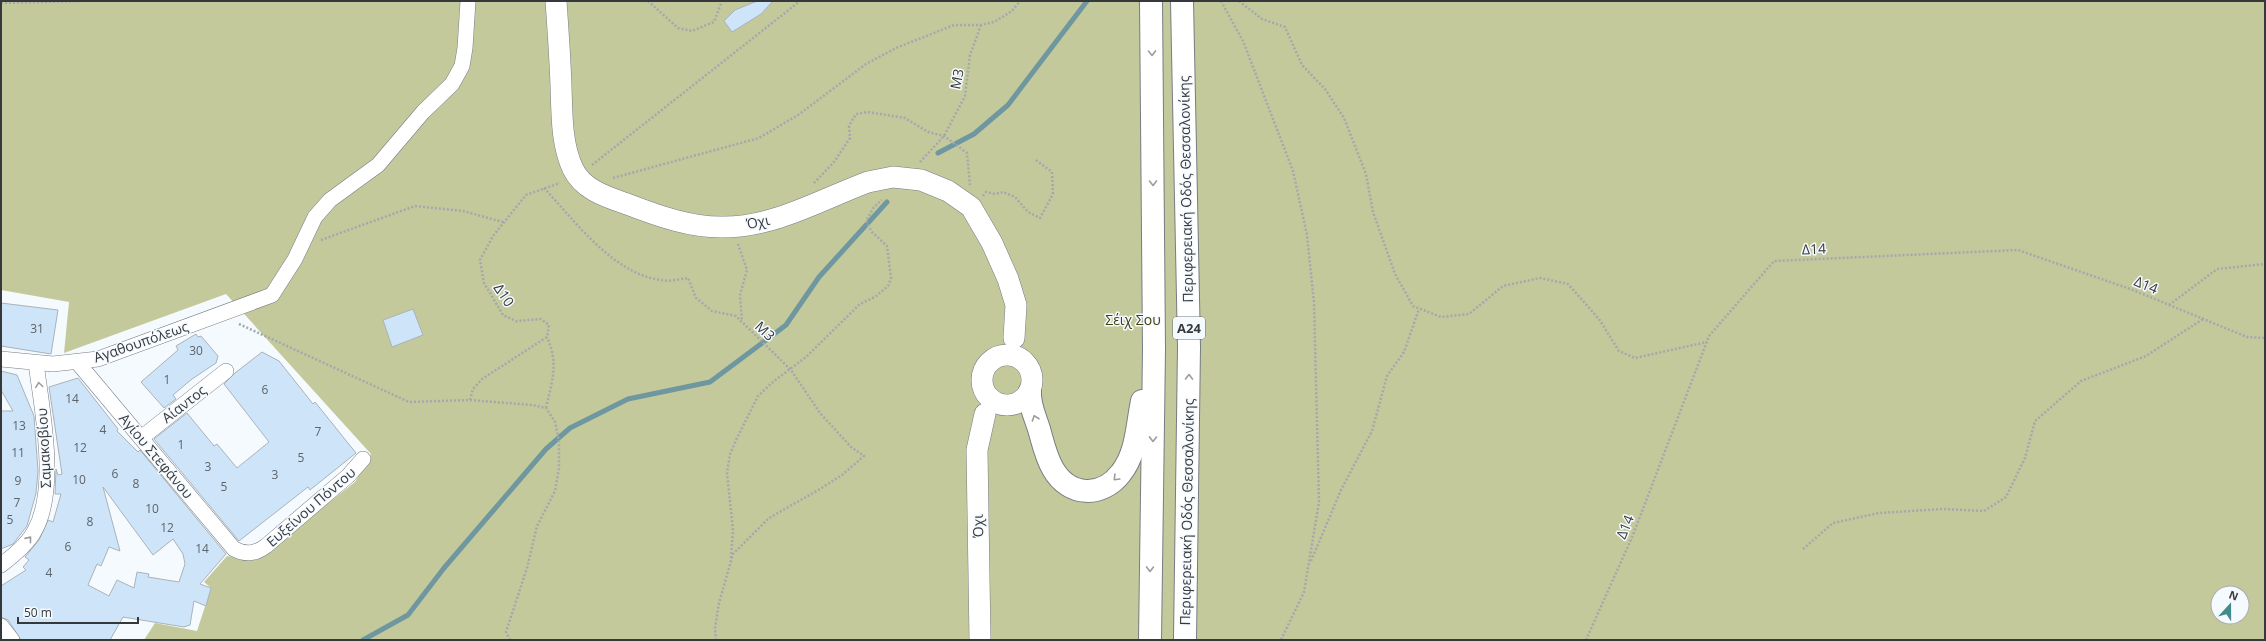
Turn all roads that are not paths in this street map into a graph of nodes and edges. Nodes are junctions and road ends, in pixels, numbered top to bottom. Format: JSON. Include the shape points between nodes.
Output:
{"nodes":[{"id":1,"x":468,"y":1,"type":"edge"},
{"id":2,"x":556,"y":1,"type":"edge"},
{"id":3,"x":1151,"y":8,"type":"edge"},
{"id":4,"x":1182,"y":9,"type":"edge"},
{"id":5,"x":1014,"y":338,"type":"junction"},
{"id":6,"x":1154,"y":349,"type":"junction"},
{"id":7,"x":1000,"y":355,"type":"junction"},
{"id":8,"x":1,"y":359,"type":"edge"},
{"id":9,"x":1024,"y":360,"type":"junction"},
{"id":10,"x":36,"y":363,"type":"junction"},
{"id":11,"x":78,"y":363,"type":"junction"},
{"id":12,"x":226,"y":371,"type":"dead end"},
{"id":13,"x":1030,"y":391,"type":"junction"},
{"id":14,"x":994,"y":409,"type":"junction"},
{"id":15,"x":141,"y":438,"type":"junction"},
{"id":16,"x":363,"y":459,"type":"dead end"},
{"id":17,"x":234,"y":549,"type":"joint"},
{"id":18,"x":1,"y":565,"type":"edge"},
{"id":19,"x":1,"y":626,"type":"edge"},
{"id":20,"x":12,"y":640,"type":"edge"},
{"id":21,"x":980,"y":640,"type":"edge"},
{"id":22,"x":1150,"y":640,"type":"edge"},
{"id":23,"x":1185,"y":640,"type":"edge"}],
"edges":[{"from":1,"to":11,"type":"street","name":"Αγαθουπόλεως","via":[[466,48],[462,66],[452,84],[423,112],[378,165],[330,200],[315,216],[284,279],[272,295],[107,356]]},
{"from":2,"to":5,"type":"main road","name":"Όχι","via":[[563,124],[570,161],[577,176],[593,190],[645,211],[694,224],[732,227],[780,217],[881,178],[907,177],[934,184],[971,207],[992,243],[1016,305]]},
{"from":3,"to":6,"type":"highway","number":"Α24","one_way":true},
{"from":23,"to":4,"type":"highway","name":"Περιφερειακή Οδός Θεσσαλονίκης","number":"Α24","one_way":true,"via":[[1189,347]]},
{"from":5,"to":7,"type":"main road"},
{"from":5,"to":9,"type":"main road","name":"Όχι","via":[[1018,352]]},
{"from":6,"to":13,"type":"highway","one_way":true,"via":[[1133,449],[1121,473],[1100,491],[1088,492],[1071,487],[1053,470],[1033,414]]},
{"from":6,"to":22,"type":"highway","number":"Α24","one_way":true},
{"from":7,"to":9,"type":"main road","via":[[1013,355]]},
{"from":7,"to":14,"type":"main road","via":[[986,365],[982,381]]},
{"from":8,"to":10,"type":"street","name":"Αγαθουπόλεως"},
{"from":9,"to":13,"type":"main road","via":[[1032,375]]},
{"from":10,"to":11,"type":"street","name":"Αγαθουπόλεως"},
{"from":18,"to":10,"type":"street","name":"Σαμακοβίου","one_way":true,"via":[[24,546],[35,531],[46,498],[44,424]]},
{"from":11,"to":15,"type":"street","name":"Αγίου Στεφάνου"},
{"from":12,"to":15,"type":"street","name":"Αίαντος"},
{"from":13,"to":14,"type":"main road","via":[[1018,402]]},
{"from":14,"to":21,"type":"main road","name":"Όχι","via":[[976,450]]},
{"from":15,"to":17,"type":"street","name":"Αγίου Στεφάνου"},
{"from":16,"to":17,"type":"street","name":"Ευξείνου Πόντου","via":[[348,476],[266,546],[248,553]]},
{"from":19,"to":20,"type":"street"}]}
